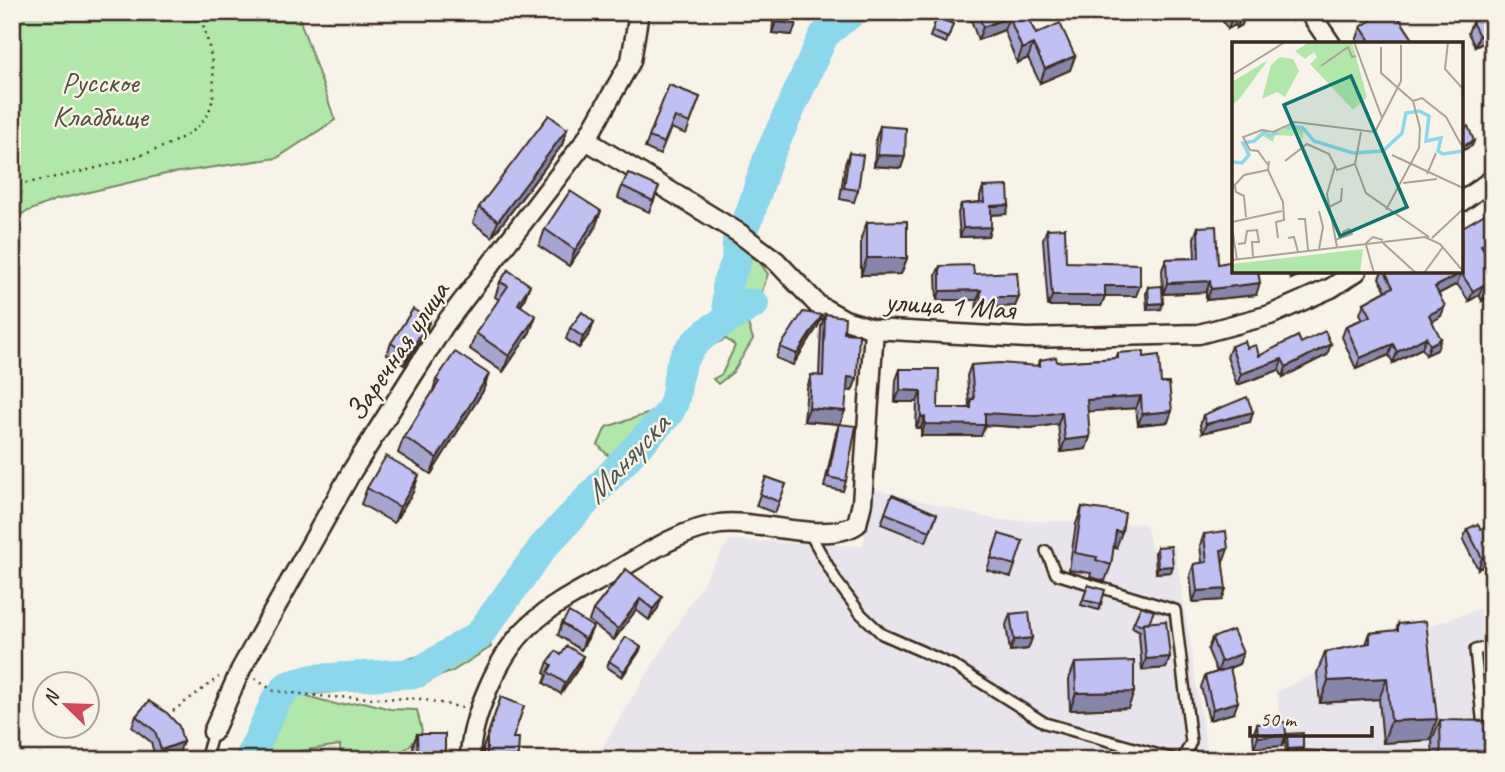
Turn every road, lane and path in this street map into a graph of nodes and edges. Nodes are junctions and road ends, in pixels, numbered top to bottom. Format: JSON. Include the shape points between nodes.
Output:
{"nodes":[{"id":1,"x":199,"y":12,"type":"edge"},
{"id":2,"x":639,"y":12,"type":"edge"},
{"id":3,"x":1309,"y":12,"type":"edge"},
{"id":4,"x":1330,"y":42,"type":"edge"},
{"id":5,"x":586,"y":140,"type":"junction"},
{"id":6,"x":1493,"y":180,"type":"edge"},
{"id":7,"x":12,"y":186,"type":"edge"},
{"id":8,"x":1463,"y":201,"type":"edge"},
{"id":9,"x":1354,"y":273,"type":"edge"},
{"id":10,"x":874,"y":329,"type":"junction"},
{"id":11,"x":808,"y":530,"type":"junction"},
{"id":12,"x":1046,"y":551,"type":"dead end"},
{"id":13,"x":1493,"y":646,"type":"edge"},
{"id":14,"x":241,"y":669,"type":"junction"},
{"id":15,"x":478,"y":710,"type":"junction"},
{"id":16,"x":173,"y":711,"type":"dead end"},
{"id":17,"x":1493,"y":728,"type":"edge"},
{"id":18,"x":213,"y":732,"type":"joint"},
{"id":19,"x":205,"y":760,"type":"edge"},
{"id":20,"x":470,"y":760,"type":"edge"},
{"id":21,"x":1180,"y":760,"type":"edge"}],
"edges":[{"from":1,"to":7,"type":"path","via":[[213,57],[212,93],[208,115],[193,132],[103,166]]},
{"from":2,"to":5,"type":"street","name":"Заречная улица","via":[[631,61]]},
{"from":3,"to":4,"type":"street"},
{"from":5,"to":10,"type":"street","name":"улица 1 Мая","via":[[739,233],[776,261],[818,305]]},
{"from":5,"to":14,"type":"street","name":"Заречная улица","via":[[445,324],[352,471]]},
{"from":6,"to":8,"type":"street"},
{"from":9,"to":10,"type":"street","name":"улица 1 Мая","via":[[1332,288],[1270,315],[1199,334],[1027,338]]},
{"from":10,"to":11,"type":"street","via":[[860,517],[850,528]]},
{"from":11,"to":15,"type":"street","via":[[723,524],[670,539],[526,627]]},
{"from":11,"to":21,"type":"lane","via":[[837,582],[882,634],[953,665],[1045,723]]},
{"from":12,"to":21,"type":"lane","via":[[1056,574],[1175,610],[1191,742]]},
{"from":13,"to":17,"type":"lane","via":[[1475,650],[1483,727]]},
{"from":14,"to":15,"type":"path","via":[[274,691],[421,699]]},
{"from":14,"to":16,"type":"path","via":[[230,671]]},
{"from":14,"to":18,"type":"street","name":"Заречная улица"},
{"from":15,"to":20,"type":"street"},
{"from":18,"to":19,"type":"lane"}]}
